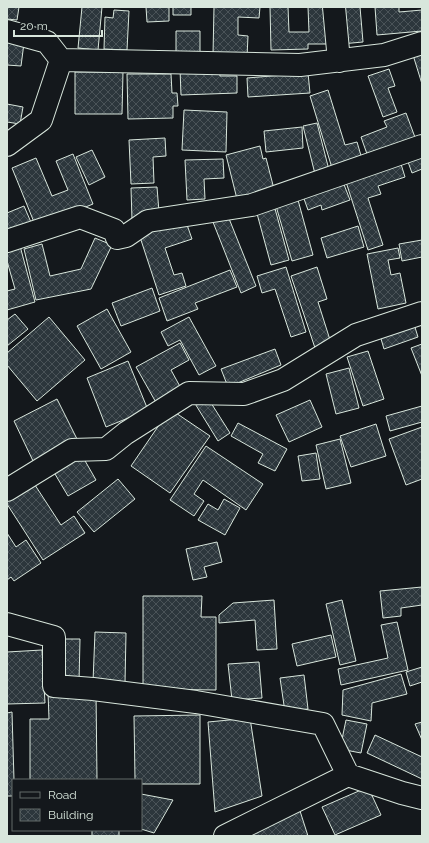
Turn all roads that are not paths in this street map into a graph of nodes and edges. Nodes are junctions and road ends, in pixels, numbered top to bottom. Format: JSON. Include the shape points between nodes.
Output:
{"nodes":[{"id":1,"x":334,"y":7,"type":"edge"},
{"id":2,"x":7,"y":31,"type":"edge"},
{"id":3,"x":422,"y":43,"type":"edge"},
{"id":4,"x":61,"y":60,"type":"junction"},
{"id":5,"x":340,"y":61,"type":"junction"},
{"id":6,"x":7,"y":145,"type":"edge"},
{"id":7,"x":422,"y":146,"type":"edge"},
{"id":8,"x":7,"y":241,"type":"edge"},
{"id":9,"x":422,"y":313,"type":"edge"},
{"id":10,"x":7,"y":490,"type":"edge"},
{"id":11,"x":7,"y":624,"type":"edge"},
{"id":12,"x":348,"y":776,"type":"junction"},
{"id":13,"x":422,"y":798,"type":"edge"},
{"id":14,"x":225,"y":836,"type":"edge"}],
"edges":[{"from":1,"to":5,"type":"street"},
{"from":2,"to":4,"type":"street","via":[[47,42]]},
{"from":3,"to":5,"type":"street","via":[[384,55]]},
{"from":4,"to":5,"type":"street","via":[[300,65]]},
{"from":4,"to":6,"type":"street","via":[[41,120]]},
{"from":7,"to":8,"type":"street","via":[[252,205],[148,221],[126,236],[117,238],[114,230],[80,217]]},
{"from":9,"to":10,"type":"street","via":[[356,335],[283,380],[244,394],[189,393],[126,433],[106,449],[72,450]]},
{"from":11,"to":12,"type":"street","via":[[54,637],[54,686],[196,702],[323,724]]},
{"from":12,"to":13,"type":"street"},
{"from":12,"to":14,"type":"street"}]}
